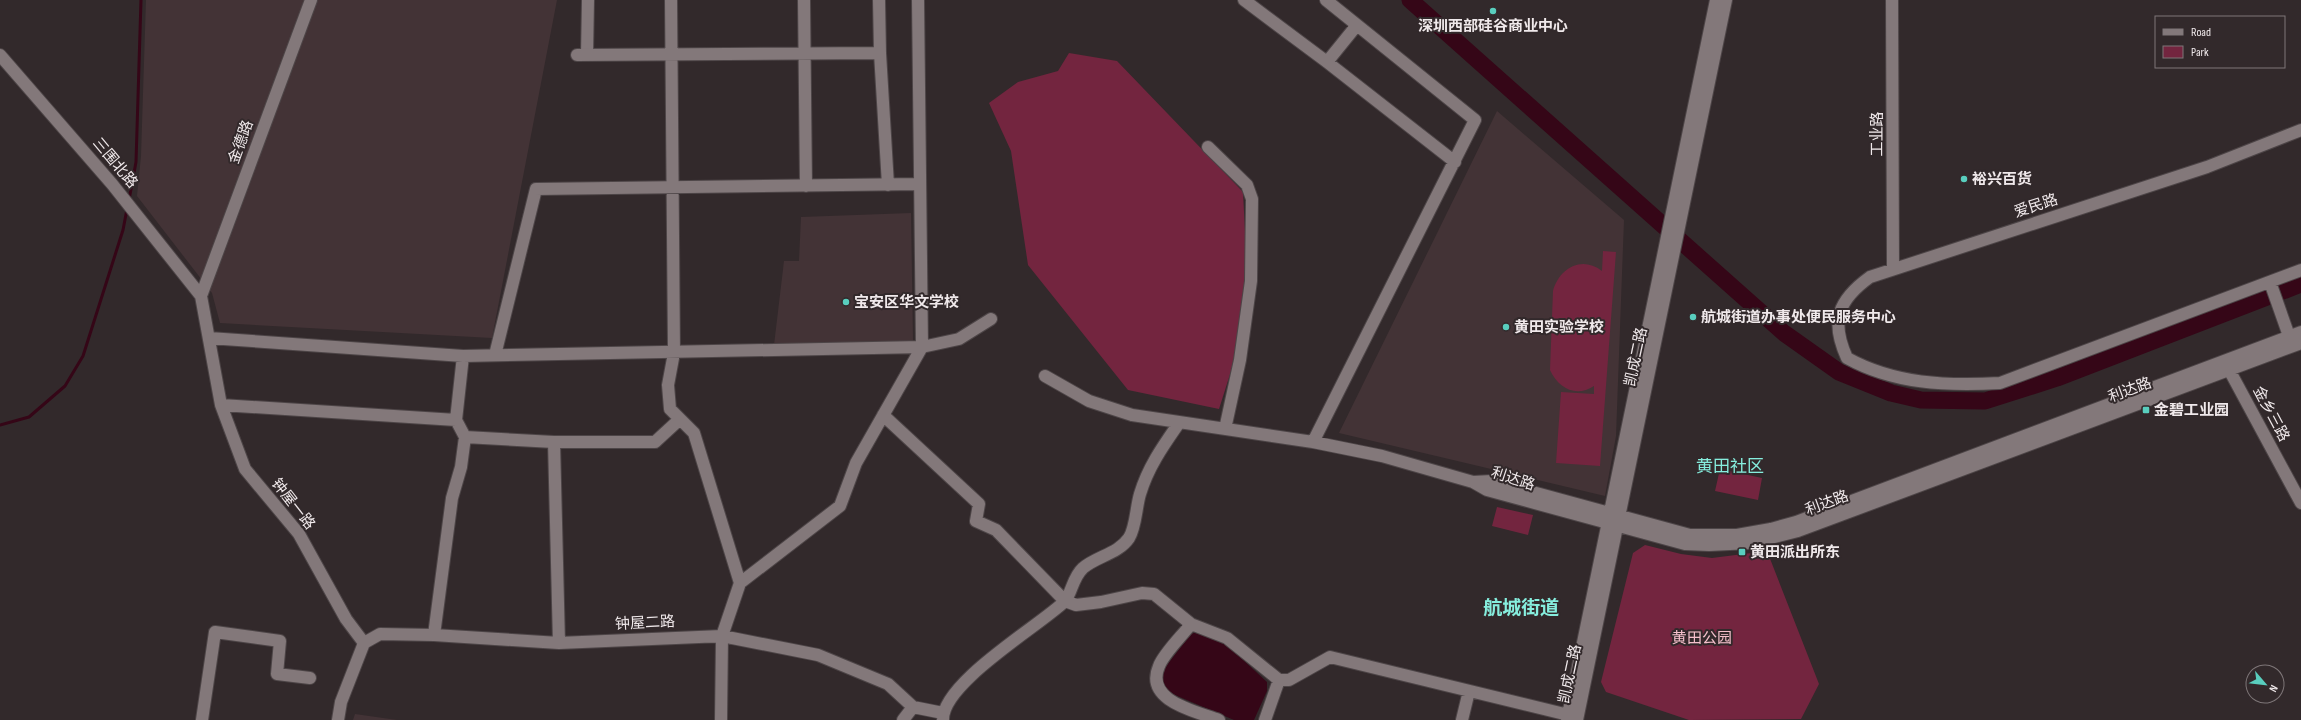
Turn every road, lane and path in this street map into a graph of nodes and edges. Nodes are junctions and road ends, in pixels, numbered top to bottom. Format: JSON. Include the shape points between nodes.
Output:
{"nodes":[{"id":1,"x":312,"y":0,"type":"edge"},
{"id":2,"x":588,"y":0,"type":"edge"},
{"id":3,"x":671,"y":0,"type":"edge"},
{"id":4,"x":804,"y":0,"type":"edge"},
{"id":5,"x":879,"y":0,"type":"edge"},
{"id":6,"x":918,"y":0,"type":"edge"},
{"id":7,"x":1244,"y":0,"type":"edge"},
{"id":8,"x":1326,"y":0,"type":"edge"},
{"id":9,"x":1716,"y":0,"type":"edge"},
{"id":10,"x":1726,"y":0,"type":"edge"},
{"id":11,"x":1892,"y":0,"type":"edge"},
{"id":12,"x":1357,"y":25,"type":"junction"},
{"id":13,"x":880,"y":53,"type":"junction"},
{"id":14,"x":672,"y":54,"type":"junction"},
{"id":15,"x":805,"y":54,"type":"junction"},
{"id":16,"x":0,"y":55,"type":"edge"},
{"id":17,"x":1327,"y":62,"type":"junction"},
{"id":18,"x":2301,"y":130,"type":"edge"},
{"id":19,"x":1208,"y":147,"type":"dead end"},
{"id":20,"x":1455,"y":162,"type":"junction"},
{"id":21,"x":920,"y":184,"type":"junction"},
{"id":22,"x":888,"y":185,"type":"junction"},
{"id":23,"x":806,"y":186,"type":"junction"},
{"id":24,"x":673,"y":188,"type":"junction"},
{"id":25,"x":1677,"y":214,"type":"junction"},
{"id":26,"x":1894,"y":268,"type":"junction"},
{"id":27,"x":2301,"y":270,"type":"edge"},
{"id":28,"x":2270,"y":282,"type":"junction"},
{"id":29,"x":201,"y":296,"type":"junction"},
{"id":30,"x":991,"y":319,"type":"dead end"},
{"id":31,"x":2301,"y":332,"type":"edge"},
{"id":32,"x":2289,"y":336,"type":"junction"},
{"id":33,"x":208,"y":338,"type":"junction"},
{"id":34,"x":2301,"y":343,"type":"edge"},
{"id":35,"x":922,"y":347,"type":"junction"},
{"id":36,"x":674,"y":353,"type":"junction"},
{"id":37,"x":495,"y":355,"type":"junction"},
{"id":38,"x":463,"y":356,"type":"junction"},
{"id":39,"x":2227,"y":365,"type":"junction"},
{"id":40,"x":1045,"y":376,"type":"dead end"},
{"id":41,"x":221,"y":405,"type":"junction"},
{"id":42,"x":884,"y":415,"type":"junction"},
{"id":43,"x":456,"y":420,"type":"junction"},
{"id":44,"x":680,"y":420,"type":"junction"},
{"id":45,"x":1179,"y":423,"type":"junction"},
{"id":46,"x":1225,"y":429,"type":"junction"},
{"id":47,"x":465,"y":437,"type":"junction"},
{"id":48,"x":554,"y":442,"type":"junction"},
{"id":49,"x":1313,"y":442,"type":"junction"},
{"id":50,"x":2301,"y":504,"type":"edge"},
{"id":51,"x":1613,"y":520,"type":"junction"},
{"id":52,"x":740,"y":583,"type":"junction"},
{"id":53,"x":1065,"y":601,"type":"junction"},
{"id":54,"x":1191,"y":624,"type":"junction"},
{"id":55,"x":434,"y":635,"type":"junction"},
{"id":56,"x":722,"y":636,"type":"junction"},
{"id":57,"x":364,"y":643,"type":"junction"},
{"id":58,"x":559,"y":643,"type":"junction"},
{"id":59,"x":310,"y":678,"type":"dead end"},
{"id":60,"x":1279,"y":680,"type":"junction"},
{"id":61,"x":1469,"y":691,"type":"junction"},
{"id":62,"x":913,"y":707,"type":"junction"},
{"id":63,"x":943,"y":716,"type":"edge"},
{"id":64,"x":1572,"y":718,"type":"edge"},
{"id":65,"x":202,"y":720,"type":"edge"},
{"id":66,"x":338,"y":720,"type":"edge"},
{"id":67,"x":721,"y":720,"type":"edge"},
{"id":68,"x":903,"y":720,"type":"edge"},
{"id":69,"x":1219,"y":720,"type":"edge"},
{"id":70,"x":1265,"y":720,"type":"edge"},
{"id":71,"x":1462,"y":720,"type":"edge"}],
"edges":[{"from":1,"to":29,"type":"street","name":"金德路"},
{"from":2,"to":14,"type":"street","via":[[582,55]]},
{"from":3,"to":14,"type":"street"},
{"from":4,"to":15,"type":"street"},
{"from":5,"to":13,"type":"street"},
{"from":6,"to":21,"type":"street"},
{"from":7,"to":17,"type":"street"},
{"from":8,"to":12,"type":"street"},
{"from":9,"to":25,"type":"street","name":"凯成二路"},
{"from":10,"to":25,"type":"street","name":"凯成二路"},
{"from":11,"to":26,"type":"street","name":"工业路"},
{"from":12,"to":17,"type":"street"},
{"from":12,"to":20,"type":"street","via":[[1476,120]]},
{"from":13,"to":15,"type":"street"},
{"from":13,"to":22,"type":"street"},
{"from":14,"to":15,"type":"street"},
{"from":14,"to":24,"type":"street"},
{"from":15,"to":23,"type":"street"},
{"from":16,"to":29,"type":"street","name":"三围北路","via":[[112,184]]},
{"from":17,"to":20,"type":"street"},
{"from":18,"to":26,"type":"street","name":"爱民路","via":[[2207,167]]},
{"from":19,"to":46,"type":"street","via":[[1247,185],[1252,199],[1251,282],[1240,360]]},
{"from":20,"to":49,"type":"street"},
{"from":21,"to":22,"type":"street"},
{"from":21,"to":35,"type":"street"},
{"from":22,"to":23,"type":"street"},
{"from":23,"to":24,"type":"street"},
{"from":24,"to":36,"type":"street"},
{"from":24,"to":37,"type":"street","via":[[536,189]]},
{"from":25,"to":51,"type":"street","name":"凯成二路"},
{"from":26,"to":28,"type":"street","name":"爱民路","via":[[1870,277],[1856,288],[1838,315],[1837,329],[1847,358],[1870,369],[1911,381],[1957,385],[2006,382]]},
{"from":27,"to":28,"type":"street"},
{"from":28,"to":32,"type":"street"},
{"from":29,"to":33,"type":"street","name":"钟屋一路"},
{"from":30,"to":35,"type":"street","via":[[959,339]]},
{"from":31,"to":32,"type":"street","name":"利达路"},
{"from":32,"to":39,"type":"street","name":"利达路"},
{"from":33,"to":38,"type":"street"},
{"from":33,"to":41,"type":"street","name":"钟屋一路"},
{"from":34,"to":39,"type":"street","name":"利达路"},
{"from":35,"to":36,"type":"street"},
{"from":35,"to":42,"type":"street"},
{"from":36,"to":37,"type":"street"},
{"from":36,"to":44,"type":"street","via":[[668,385],[670,409]]},
{"from":37,"to":38,"type":"street"},
{"from":38,"to":43,"type":"street"},
{"from":39,"to":50,"type":"street","name":"金乡三路"},
{"from":39,"to":51,"type":"street","name":"利达路","via":[[1774,539],[1739,544],[1697,545],[1673,541]]},
{"from":40,"to":45,"type":"street","name":"利达路","via":[[1089,401],[1132,415]]},
{"from":41,"to":43,"type":"street"},
{"from":41,"to":57,"type":"street","name":"钟屋一路","via":[[245,469],[299,534],[346,619]]},
{"from":42,"to":52,"type":"street","via":[[856,463],[840,506]]},
{"from":42,"to":53,"type":"street","via":[[979,504],[976,521],[996,530]]},
{"from":43,"to":47,"type":"street"},
{"from":44,"to":48,"type":"street","via":[[655,442]]},
{"from":44,"to":52,"type":"street","via":[[694,433]]},
{"from":45,"to":46,"type":"street","name":"利达路"},
{"from":45,"to":53,"type":"street","via":[[1152,462],[1140,494],[1129,538],[1120,548],[1084,567],[1073,580]]},
{"from":46,"to":49,"type":"street","name":"利达路"},
{"from":47,"to":48,"type":"street"},
{"from":47,"to":55,"type":"street","via":[[461,467],[452,498]]},
{"from":48,"to":58,"type":"street"},
{"from":49,"to":51,"type":"street","name":"利达路","via":[[1382,456],[1473,482],[1492,481]]},
{"from":51,"to":64,"type":"street","name":"凯成二路"},
{"from":52,"to":56,"type":"street"},
{"from":53,"to":54,"type":"street","via":[[1076,605],[1142,593],[1154,594]]},
{"from":53,"to":63,"type":"street","via":[[1002,648],[950,700]]},
{"from":54,"to":60,"type":"street","via":[[1227,638]]},
{"from":54,"to":69,"type":"street","via":[[1159,665],[1156,679],[1158,690],[1170,701]]},
{"from":55,"to":57,"type":"street","name":"钟屋二路","via":[[380,634]]},
{"from":55,"to":58,"type":"street","name":"钟屋二路"},
{"from":56,"to":58,"type":"street","name":"钟屋二路"},
{"from":56,"to":62,"type":"street","name":"钟屋二路","via":[[818,656],[888,684]]},
{"from":56,"to":67,"type":"street"},
{"from":57,"to":66,"type":"street","via":[[341,702]]},
{"from":59,"to":65,"type":"street","via":[[277,674],[280,641],[215,632]]},
{"from":60,"to":61,"type":"street","via":[[1289,680],[1330,657]]},
{"from":60,"to":70,"type":"street"},
{"from":61,"to":64,"type":"street"},
{"from":61,"to":71,"type":"street"},
{"from":62,"to":63,"type":"street"},
{"from":62,"to":68,"type":"street"}]}
